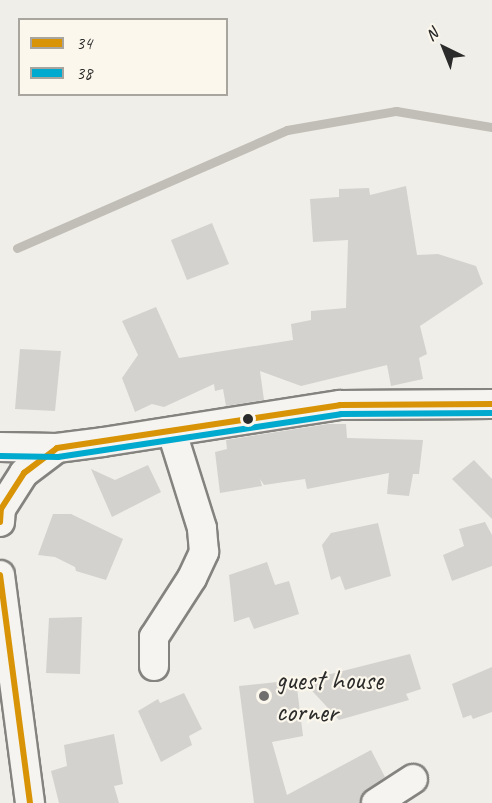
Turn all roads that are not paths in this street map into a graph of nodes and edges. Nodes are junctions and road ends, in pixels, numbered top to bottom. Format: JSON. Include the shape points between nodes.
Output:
{"nodes":[{"id":1,"x":492,"y":404,"type":"edge"},
{"id":2,"x":172,"y":432,"type":"junction"},
{"id":3,"x":0,"y":447,"type":"edge"},
{"id":4,"x":57,"y":448,"type":"junction"},
{"id":5,"x":0,"y":522,"type":"edge"},
{"id":6,"x":0,"y":575,"type":"edge"},
{"id":7,"x":154,"y":666,"type":"dead end"},
{"id":8,"x":413,"y":779,"type":"dead end"},
{"id":9,"x":30,"y":803,"type":"edge"},
{"id":10,"x":376,"y":803,"type":"edge"}],
"edges":[{"from":1,"to":2,"type":"street","via":[[340,405]]},
{"from":2,"to":4,"type":"street"},
{"from":2,"to":7,"type":"street","via":[[202,528],[204,552],[154,637]]},
{"from":3,"to":4,"type":"street"},
{"from":4,"to":5,"type":"street","via":[[24,473],[1,509]]},
{"from":6,"to":9,"type":"street"},
{"from":8,"to":10,"type":"street"}]}
